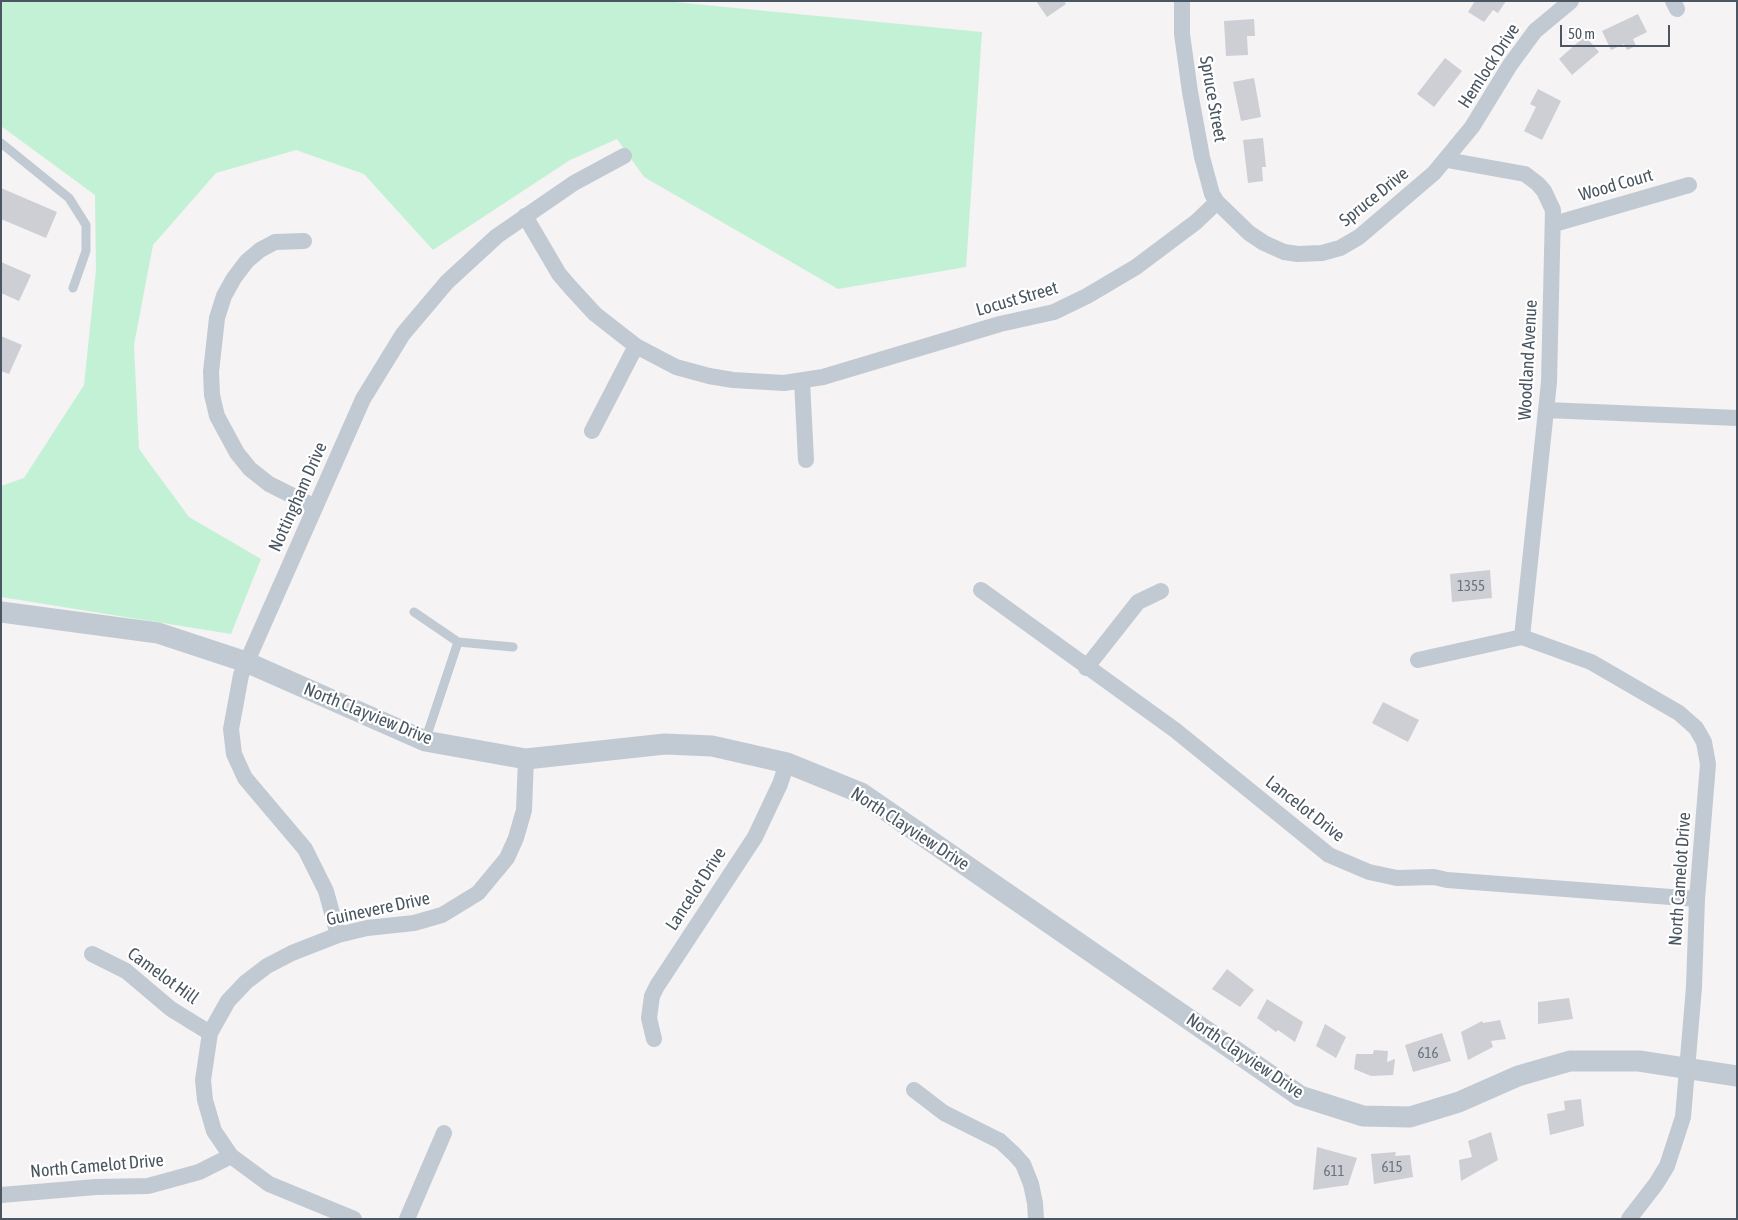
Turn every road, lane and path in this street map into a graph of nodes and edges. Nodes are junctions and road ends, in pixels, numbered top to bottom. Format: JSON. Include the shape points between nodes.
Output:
{"nodes":[{"id":1,"x":1182,"y":1,"type":"edge"},
{"id":2,"x":1571,"y":1,"type":"edge"},
{"id":3,"x":1,"y":143,"type":"edge"},
{"id":4,"x":624,"y":156,"type":"dead end"},
{"id":5,"x":1447,"y":160,"type":"junction"},
{"id":6,"x":1689,"y":185,"type":"dead end"},
{"id":7,"x":1217,"y":202,"type":"junction"},
{"id":8,"x":525,"y":216,"type":"junction"},
{"id":9,"x":1554,"y":224,"type":"junction"},
{"id":10,"x":304,"y":241,"type":"dead end"},
{"id":11,"x":73,"y":288,"type":"dead end"},
{"id":12,"x":636,"y":346,"type":"junction"},
{"id":13,"x":802,"y":381,"type":"junction"},
{"id":14,"x":1546,"y":410,"type":"junction"},
{"id":15,"x":1737,"y":418,"type":"edge"},
{"id":16,"x":592,"y":431,"type":"dead end"},
{"id":17,"x":806,"y":460,"type":"dead end"},
{"id":18,"x":315,"y":507,"type":"junction"},
{"id":19,"x":981,"y":590,"type":"dead end"},
{"id":20,"x":1161,"y":592,"type":"dead end"},
{"id":21,"x":1,"y":612,"type":"edge"},
{"id":22,"x":414,"y":612,"type":"dead end"},
{"id":23,"x":1522,"y":636,"type":"junction"},
{"id":24,"x":458,"y":642,"type":"junction"},
{"id":25,"x":513,"y":647,"type":"dead end"},
{"id":26,"x":1418,"y":660,"type":"dead end"},
{"id":27,"x":246,"y":662,"type":"junction"},
{"id":28,"x":1086,"y":668,"type":"junction"},
{"id":29,"x":425,"y":741,"type":"junction"},
{"id":30,"x":526,"y":759,"type":"junction"},
{"id":31,"x":787,"y":763,"type":"junction"},
{"id":32,"x":1697,"y":899,"type":"junction"},
{"id":33,"x":338,"y":935,"type":"junction"},
{"id":34,"x":92,"y":954,"type":"dead end"},
{"id":35,"x":210,"y":1032,"type":"junction"},
{"id":36,"x":654,"y":1039,"type":"dead end"},
{"id":37,"x":1688,"y":1069,"type":"junction"},
{"id":38,"x":1737,"y":1076,"type":"edge"},
{"id":39,"x":914,"y":1090,"type":"dead end"},
{"id":40,"x":444,"y":1133,"type":"dead end"},
{"id":41,"x":231,"y":1156,"type":"junction"},
{"id":42,"x":1,"y":1195,"type":"edge"},
{"id":43,"x":354,"y":1219,"type":"edge"},
{"id":44,"x":407,"y":1219,"type":"edge"},
{"id":45,"x":1036,"y":1219,"type":"edge"},
{"id":46,"x":1629,"y":1219,"type":"edge"}],
"edges":[{"from":1,"to":7,"type":"street","name":"Spruce Street","via":[[1182,34],[1190,92],[1202,157]]},
{"from":2,"to":5,"type":"street","name":"Hemlock Drive","via":[[1535,31]]},
{"from":3,"to":11,"type":"lane","via":[[69,198],[86,225],[86,251]]},
{"from":4,"to":8,"type":"street","name":"Nottingham Drive","via":[[574,183]]},
{"from":5,"to":7,"type":"street","name":"Spruce Drive","via":[[1359,237],[1340,248],[1322,253],[1284,252],[1264,243],[1248,233]]},
{"from":5,"to":9,"type":"street","name":"Woodland Avenue","via":[[1524,174],[1544,191],[1553,210]]},
{"from":6,"to":9,"type":"street","name":"Wood Court"},
{"from":7,"to":13,"type":"street","name":"Locust Street","via":[[1136,268],[1054,312],[1000,324]]},
{"from":8,"to":12,"type":"street","name":"Locust Street","via":[[559,274],[595,314]]},
{"from":8,"to":18,"type":"street","name":"Nottingham Drive","via":[[446,282],[403,334],[363,399]]},
{"from":9,"to":14,"type":"street","name":"Woodland Avenue"},
{"from":10,"to":18,"type":"street","via":[[276,242],[260,250],[234,278],[217,318],[210,372],[218,416],[237,453],[269,484]]},
{"from":12,"to":13,"type":"street","name":"Locust Street","via":[[676,366],[709,376],[784,383]]},
{"from":12,"to":16,"type":"street"},
{"from":13,"to":17,"type":"street"},
{"from":14,"to":15,"type":"street"},
{"from":14,"to":23,"type":"street","name":"Woodland Avenue"},
{"from":18,"to":27,"type":"street","name":"Nottingham Drive"},
{"from":19,"to":28,"type":"street","name":"Lancelot Drive"},
{"from":20,"to":28,"type":"street","via":[[1138,602]]},
{"from":21,"to":27,"type":"street","name":"North Clayview Drive","via":[[158,633]]},
{"from":22,"to":24,"type":"lane"},
{"from":23,"to":26,"type":"street"},
{"from":23,"to":32,"type":"street","name":"North Camelot Drive","via":[[1591,662],[1679,713],[1696,728],[1704,742],[1708,764]]},
{"from":24,"to":25,"type":"lane"},
{"from":24,"to":29,"type":"lane"},
{"from":27,"to":29,"type":"street","name":"North Clayview Drive"},
{"from":27,"to":33,"type":"street","name":"Nottingham Drive","via":[[238,684],[230,730],[234,754],[245,778],[304,849],[326,891]]},
{"from":28,"to":32,"type":"street","name":"Lancelot Drive","via":[[1175,730],[1329,855],[1369,872],[1397,878],[1434,877]]},
{"from":29,"to":30,"type":"street","name":"North Clayview Drive"},
{"from":30,"to":31,"type":"street","name":"North Clayview Drive","via":[[665,744],[712,746]]},
{"from":30,"to":33,"type":"street","name":"Guinevere Drive","via":[[524,810],[516,838],[507,858],[478,893],[442,915],[414,923]]},
{"from":31,"to":36,"type":"street","name":"Lancelot Drive","via":[[755,837],[652,996],[649,1018]]},
{"from":31,"to":37,"type":"street","name":"North Clayview Drive","via":[[861,793],[1300,1096],[1363,1116],[1410,1117],[1459,1102],[1518,1076],[1570,1061],[1639,1061]]},
{"from":32,"to":37,"type":"street","name":"North Camelot Drive"},
{"from":33,"to":35,"type":"street","name":"Guinevere Drive","via":[[267,966],[228,1002]]},
{"from":34,"to":35,"type":"street","name":"Camelot Hill","via":[[126,970],[171,1008]]},
{"from":35,"to":41,"type":"street","name":"Guinevere Drive","via":[[203,1080],[205,1100],[214,1130]]},
{"from":37,"to":38,"type":"street","name":"North Clayview Drive"},
{"from":37,"to":46,"type":"street","name":"North Camelot Drive","via":[[1684,1117],[1675,1146],[1656,1184]]},
{"from":39,"to":45,"type":"street","via":[[944,1113],[1000,1141],[1014,1154],[1023,1164],[1031,1184]]},
{"from":40,"to":44,"type":"street"},
{"from":41,"to":42,"type":"street","name":"North Camelot Drive","via":[[199,1172],[148,1186]]},
{"from":41,"to":43,"type":"street","via":[[269,1184]]}]}
